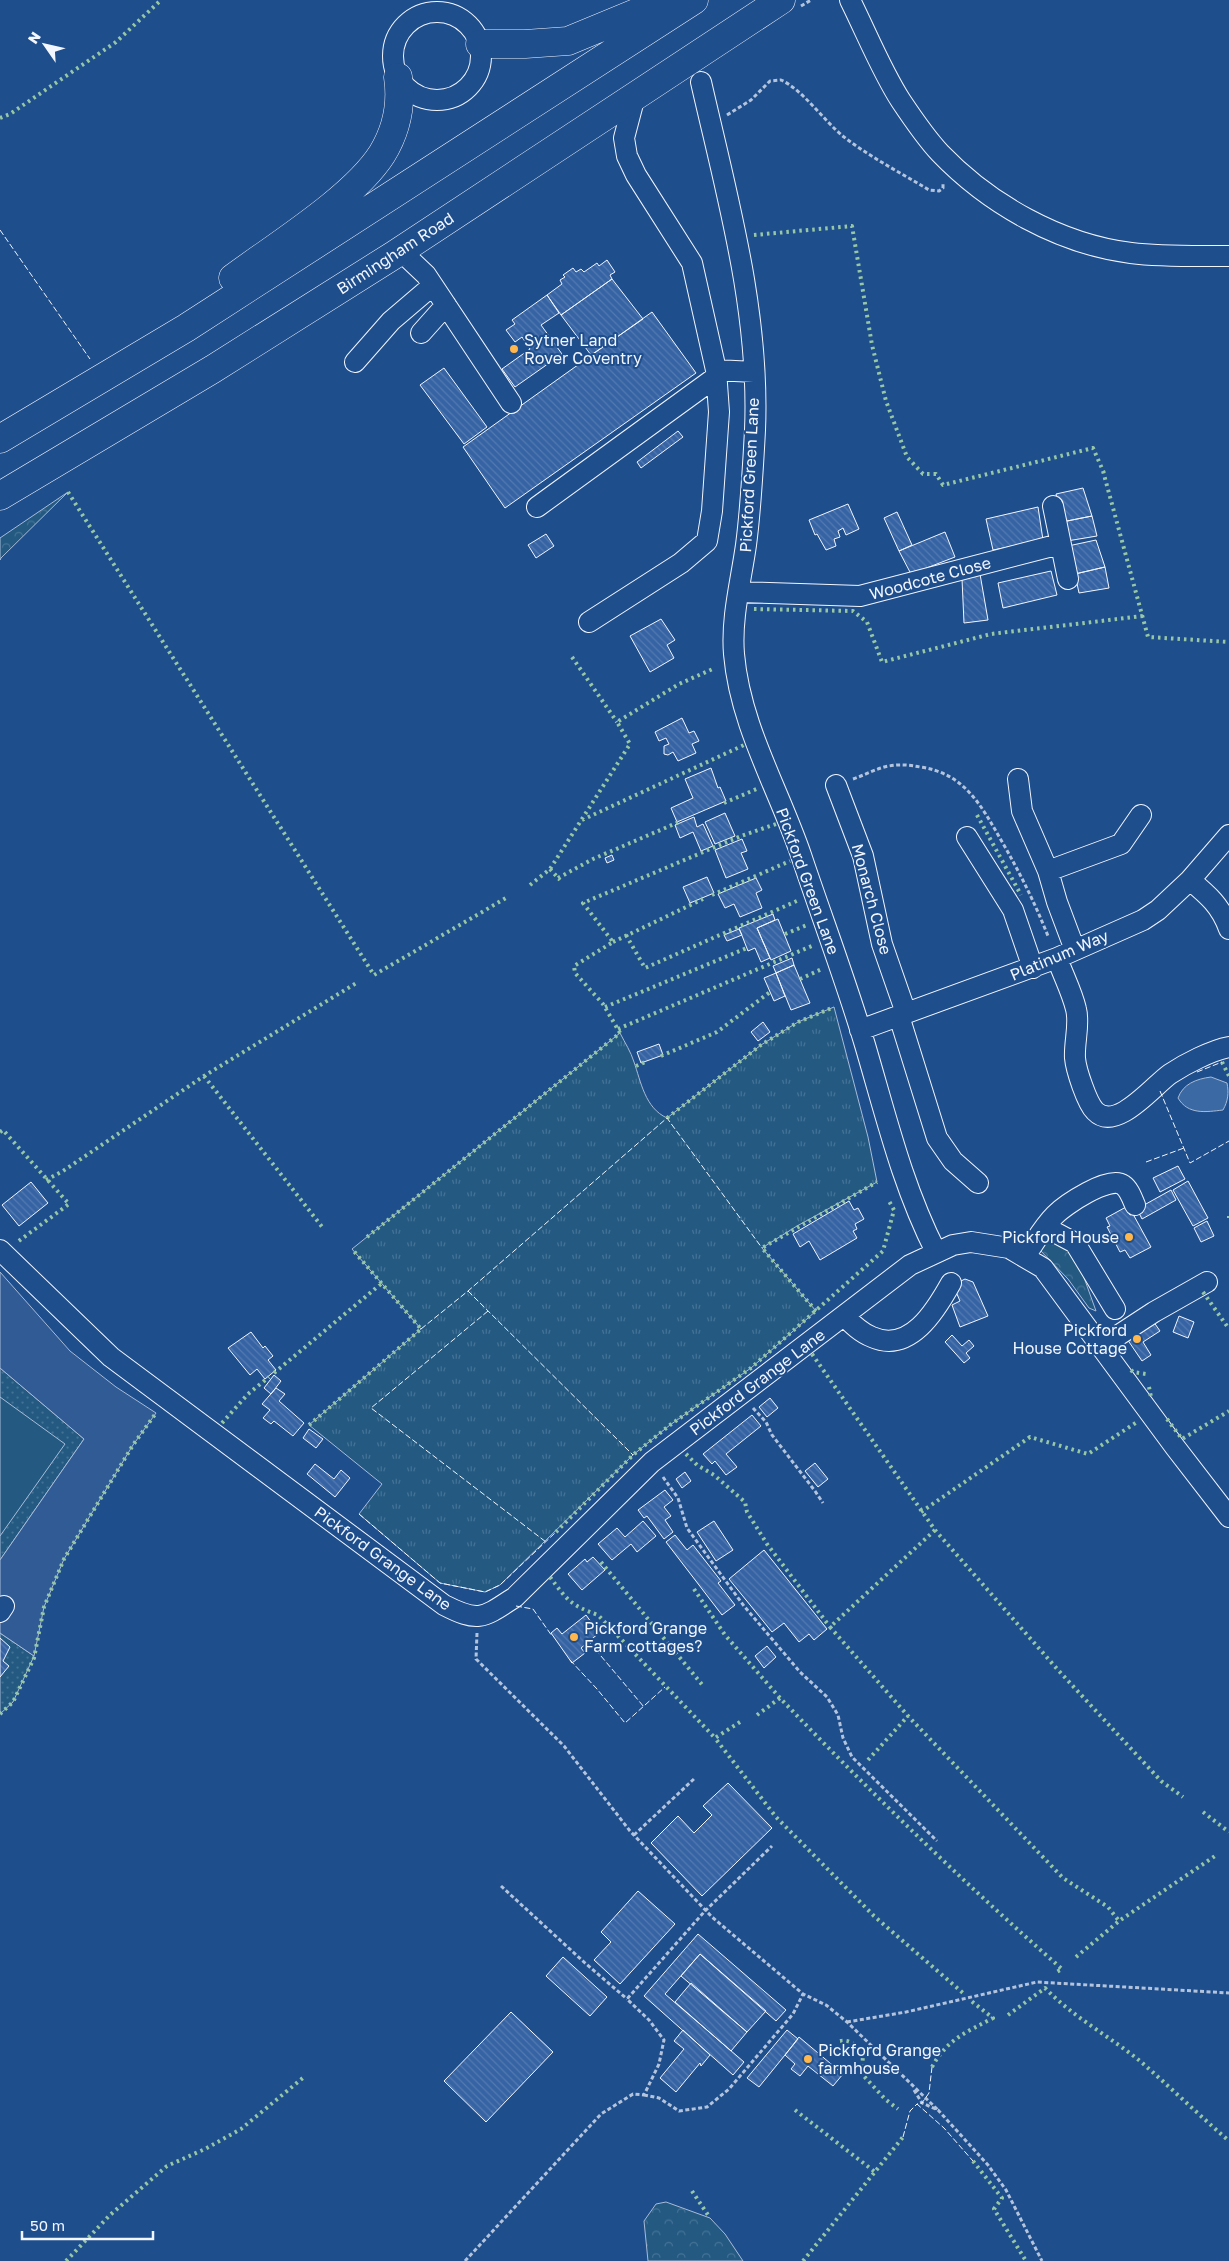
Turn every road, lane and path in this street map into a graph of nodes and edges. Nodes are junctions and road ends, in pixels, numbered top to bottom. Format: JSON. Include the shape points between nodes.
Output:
{"nodes":[{"id":1,"x":667,"y":0,"type":"edge"},
{"id":2,"x":694,"y":0,"type":"edge"},
{"id":3,"x":781,"y":0,"type":"edge"},
{"id":4,"x":850,"y":0,"type":"edge"},
{"id":5,"x":424,"y":8,"type":"edge"},
{"id":6,"x":461,"y":9,"type":"edge"},
{"id":7,"x":480,"y":44,"type":"junction"},
{"id":8,"x":398,"y":77,"type":"junction"},
{"id":9,"x":701,"y":82,"type":"dead end"},
{"id":10,"x":635,"y":96,"type":"junction"},
{"id":11,"x":718,"y":119,"type":"junction"},
{"id":12,"x":943,"y":182,"type":"dead end"},
{"id":13,"x":394,"y":255,"type":"junction"},
{"id":14,"x":1229,"y":256,"type":"edge"},
{"id":15,"x":432,"y":286,"type":"junction"},
{"id":16,"x":446,"y":305,"type":"junction"},
{"id":17,"x":421,"y":333,"type":"dead end"},
{"id":18,"x":355,"y":362,"type":"dead end"},
{"id":19,"x":754,"y":372,"type":"junction"},
{"id":20,"x":716,"y":373,"type":"junction"},
{"id":21,"x":79,"y":392,"type":"junction"},
{"id":22,"x":511,"y":404,"type":"dead end"},
{"id":23,"x":0,"y":439,"type":"edge"},
{"id":24,"x":0,"y":496,"type":"edge"},
{"id":25,"x":1053,"y":506,"type":"dead end"},
{"id":26,"x":538,"y":507,"type":"dead end"},
{"id":27,"x":1060,"y":544,"type":"junction"},
{"id":28,"x":1068,"y":579,"type":"dead end"},
{"id":29,"x":739,"y":592,"type":"junction"},
{"id":30,"x":589,"y":622,"type":"dead end"},
{"id":31,"x":1018,"y":780,"type":"dead end"},
{"id":32,"x":836,"y":785,"type":"joint"},
{"id":33,"x":1141,"y":815,"type":"dead end"},
{"id":34,"x":1229,"y":835,"type":"edge"},
{"id":35,"x":967,"y":837,"type":"dead end"},
{"id":36,"x":1048,"y":871,"type":"junction"},
{"id":37,"x":1190,"y":880,"type":"junction"},
{"id":38,"x":1229,"y":928,"type":"edge"},
{"id":39,"x":1066,"y":954,"type":"junction"},
{"id":40,"x":1033,"y":968,"type":"junction"},
{"id":41,"x":902,"y":1015,"type":"junction"},
{"id":42,"x":860,"y":1030,"type":"junction"},
{"id":43,"x":1229,"y":1046,"type":"edge"},
{"id":44,"x":978,"y":1184,"type":"dead end"},
{"id":45,"x":1135,"y":1204,"type":"dead end"},
{"id":46,"x":1045,"y":1227,"type":"junction"},
{"id":47,"x":0,"y":1250,"type":"edge"},
{"id":48,"x":936,"y":1252,"type":"junction"},
{"id":49,"x":1025,"y":1256,"type":"junction"},
{"id":50,"x":1207,"y":1282,"type":"dead end"},
{"id":51,"x":951,"y":1283,"type":"dead end"},
{"id":52,"x":1115,"y":1308,"type":"dead end"},
{"id":53,"x":844,"y":1316,"type":"junction"},
{"id":54,"x":1102,"y":1346,"type":"junction"},
{"id":55,"x":749,"y":1404,"type":"dead end"},
{"id":56,"x":661,"y":1474,"type":"dead end"},
{"id":57,"x":823,"y":1503,"type":"dead end"},
{"id":58,"x":1229,"y":1517,"type":"edge"},
{"id":59,"x":477,"y":1617,"type":"junction"},
{"id":60,"x":695,"y":1778,"type":"dead end"},
{"id":61,"x":634,"y":1835,"type":"junction"},
{"id":62,"x":937,"y":1841,"type":"dead end"},
{"id":63,"x":772,"y":1846,"type":"dead end"},
{"id":64,"x":501,"y":1886,"type":"dead end"},
{"id":65,"x":705,"y":1911,"type":"junction"},
{"id":66,"x":1229,"y":1993,"type":"edge"},
{"id":67,"x":803,"y":1994,"type":"junction"},
{"id":68,"x":627,"y":1998,"type":"junction"},
{"id":69,"x":847,"y":2022,"type":"junction"},
{"id":70,"x":644,"y":2095,"type":"junction"},
{"id":71,"x":465,"y":2261,"type":"edge"},
{"id":72,"x":1042,"y":2261,"type":"edge"}],
"edges":[{"from":1,"to":7,"type":"highway","via":[[568,40]]},
{"from":2,"to":21,"type":"highway","via":[[186,328]]},
{"from":3,"to":10,"type":"highway","name":"Birmingham Road"},
{"from":4,"to":14,"type":"street","via":[[900,99],[919,126],[940,152],[997,200],[1058,234],[1095,246],[1166,256]]},
{"from":5,"to":6,"type":"street","via":[[447,13]]},
{"from":5,"to":8,"type":"street","via":[[406,24],[396,42],[394,64]]},
{"from":6,"to":7,"type":"street"},
{"from":7,"to":8,"type":"street","via":[[479,72],[471,85],[447,100],[419,96]]},
{"from":8,"to":21,"type":"highway","via":[[400,102],[397,118],[382,153],[369,170],[326,210]]},
{"from":9,"to":11,"type":"street","name":"Pickford Green Lane"},
{"from":10,"to":13,"type":"highway","name":"Birmingham Road"},
{"from":10,"to":20,"type":"street","via":[[624,138],[626,156],[692,263]]},
{"from":11,"to":12,"type":"path","via":[[751,100],[770,81],[782,80],[830,125],[869,154],[929,190],[941,190]]},
{"from":11,"to":19,"type":"street","name":"Pickford Green Lane","via":[[730,211],[753,334]]},
{"from":13,"to":15,"type":"street","via":[[406,256]]},
{"from":13,"to":24,"type":"highway","name":"Birmingham Road","via":[[213,369]]},
{"from":15,"to":16,"type":"street"},
{"from":15,"to":18,"type":"street","via":[[391,321]]},
{"from":16,"to":17,"type":"street"},
{"from":16,"to":22,"type":"street"},
{"from":19,"to":20,"type":"street"},
{"from":19,"to":29,"type":"street","name":"Pickford Green Lane","via":[[755,428],[747,541]]},
{"from":20,"to":26,"type":"street"},
{"from":20,"to":30,"type":"street","via":[[719,412],[707,541],[681,563]]},
{"from":21,"to":23,"type":"highway"},
{"from":25,"to":27,"type":"street"},
{"from":27,"to":28,"type":"street"},
{"from":27,"to":29,"type":"street","name":"Woodcote Close","via":[[860,596]]},
{"from":29,"to":42,"type":"street","name":"Pickford Green Lane","via":[[734,652],[740,698],[798,846]]},
{"from":31,"to":36,"type":"street","via":[[1022,811]]},
{"from":32,"to":39,"type":"path","via":[[888,766],[903,764],[928,768],[964,785],[983,810]]},
{"from":32,"to":41,"type":"street","name":"Monarch Close","via":[[863,856],[882,944]]},
{"from":33,"to":36,"type":"street","via":[[1121,844]]},
{"from":34,"to":37,"type":"street","name":"Platinum Way"},
{"from":35,"to":40,"type":"street","via":[[1013,910]]},
{"from":36,"to":39,"type":"street"},
{"from":37,"to":38,"type":"street","via":[[1211,896]]},
{"from":37,"to":39,"type":"street","name":"Platinum Way","via":[[1158,910],[1142,920]]},
{"from":39,"to":40,"type":"street","name":"Platinum Way"},
{"from":39,"to":43,"type":"street","via":[[1076,1010],[1075,1059],[1085,1091],[1100,1115],[1118,1115],[1172,1073]]},
{"from":40,"to":41,"type":"street","name":"Platinum Way"},
{"from":41,"to":42,"type":"street","name":"Platinum Way"},
{"from":41,"to":44,"type":"street","name":"Monarch Close","via":[[938,1138],[953,1161]]},
{"from":42,"to":48,"type":"street","name":"Pickford Green Lane","via":[[884,1118],[911,1197]]},
{"from":45,"to":46,"type":"street","via":[[1125,1186],[1104,1184],[1076,1199]]},
{"from":46,"to":49,"type":"street"},
{"from":46,"to":52,"type":"street","via":[[1075,1243]]},
{"from":47,"to":59,"type":"street","name":"Pickford Grange Lane","via":[[111,1357],[444,1605],[464,1615]]},
{"from":48,"to":49,"type":"street","via":[[971,1242],[1010,1248]]},
{"from":48,"to":53,"type":"street","name":"Pickford Grange Lane","via":[[910,1265]]},
{"from":49,"to":54,"type":"street","via":[[1043,1268]]},
{"from":50,"to":54,"type":"street"},
{"from":51,"to":53,"type":"street","via":[[935,1310],[919,1328],[902,1338],[889,1341],[871,1337]]},
{"from":53,"to":59,"type":"street","name":"Pickford Grange Lane","via":[[652,1462],[515,1597],[492,1612]]},
{"from":54,"to":58,"type":"street"},
{"from":55,"to":57,"type":"path","via":[[766,1422],[772,1435]]},
{"from":56,"to":62,"type":"path","via":[[678,1498],[687,1528],[744,1606],[800,1672],[827,1697],[838,1715],[852,1758]]},
{"from":59,"to":61,"type":"path","via":[[476,1659],[564,1746]]},
{"from":60,"to":61,"type":"path"},
{"from":61,"to":65,"type":"path"},
{"from":63,"to":65,"type":"path"},
{"from":64,"to":68,"type":"path"},
{"from":65,"to":67,"type":"path"},
{"from":65,"to":68,"type":"path"},
{"from":66,"to":69,"type":"path","via":[[1037,1982]]},
{"from":67,"to":69,"type":"path","via":[[826,2005]]},
{"from":67,"to":70,"type":"path","via":[[793,2014],[729,2089],[707,2107],[679,2111],[659,2098]]},
{"from":68,"to":70,"type":"path","via":[[664,2040],[659,2064]]},
{"from":69,"to":72,"type":"path","via":[[913,2088],[922,2103],[938,2110],[988,2165],[1006,2190]]},
{"from":70,"to":71,"type":"path","via":[[633,2094],[601,2114]]}]}
